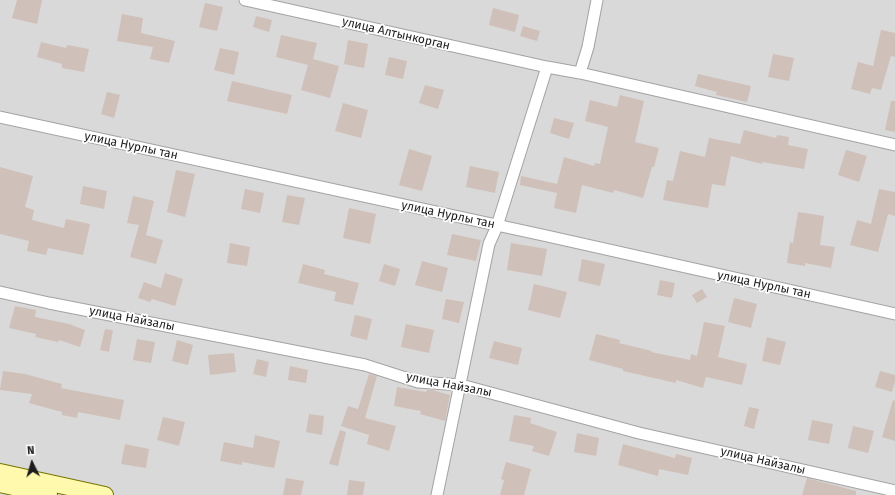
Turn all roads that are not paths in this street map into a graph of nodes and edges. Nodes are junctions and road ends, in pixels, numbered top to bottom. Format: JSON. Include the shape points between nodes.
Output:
{"nodes":[{"id":1,"x":245,"y":0,"type":"edge"},
{"id":2,"x":597,"y":0,"type":"edge"},
{"id":3,"x":547,"y":67,"type":"junction"},
{"id":4,"x":580,"y":72,"type":"junction"},
{"id":5,"x":0,"y":117,"type":"edge"},
{"id":6,"x":895,"y":145,"type":"edge"},
{"id":7,"x":497,"y":226,"type":"junction"},
{"id":8,"x":0,"y":292,"type":"edge"},
{"id":9,"x":895,"y":314,"type":"edge"},
{"id":10,"x":461,"y":385,"type":"junction"},
{"id":11,"x":0,"y":472,"type":"edge"},
{"id":12,"x":0,"y":484,"type":"edge"},
{"id":13,"x":895,"y":491,"type":"edge"},
{"id":14,"x":49,"y":495,"type":"edge"},
{"id":15,"x":105,"y":495,"type":"edge"},
{"id":16,"x":437,"y":495,"type":"edge"}],
"edges":[{"from":1,"to":3,"type":"street","name":"улица Алтынкорган"},
{"from":2,"to":4,"type":"street","via":[[588,48]]},
{"from":3,"to":4,"type":"street","name":"улица Алтынкорган"},
{"from":3,"to":7,"type":"street"},
{"from":4,"to":6,"type":"street","name":"улица Алтынкорган"},
{"from":5,"to":7,"type":"street","name":"улица Нурлы тан"},
{"from":7,"to":9,"type":"street","name":"улица Нурлы тан"},
{"from":7,"to":10,"type":"street","via":[[489,244]]},
{"from":8,"to":10,"type":"street","name":"улица Найзалы","via":[[365,365],[418,382]]},
{"from":10,"to":13,"type":"street","name":"улица Найзалы","via":[[639,433]]},
{"from":10,"to":16,"type":"street"},
{"from":11,"to":15,"type":"street"},
{"from":12,"to":14,"type":"street"}]}
